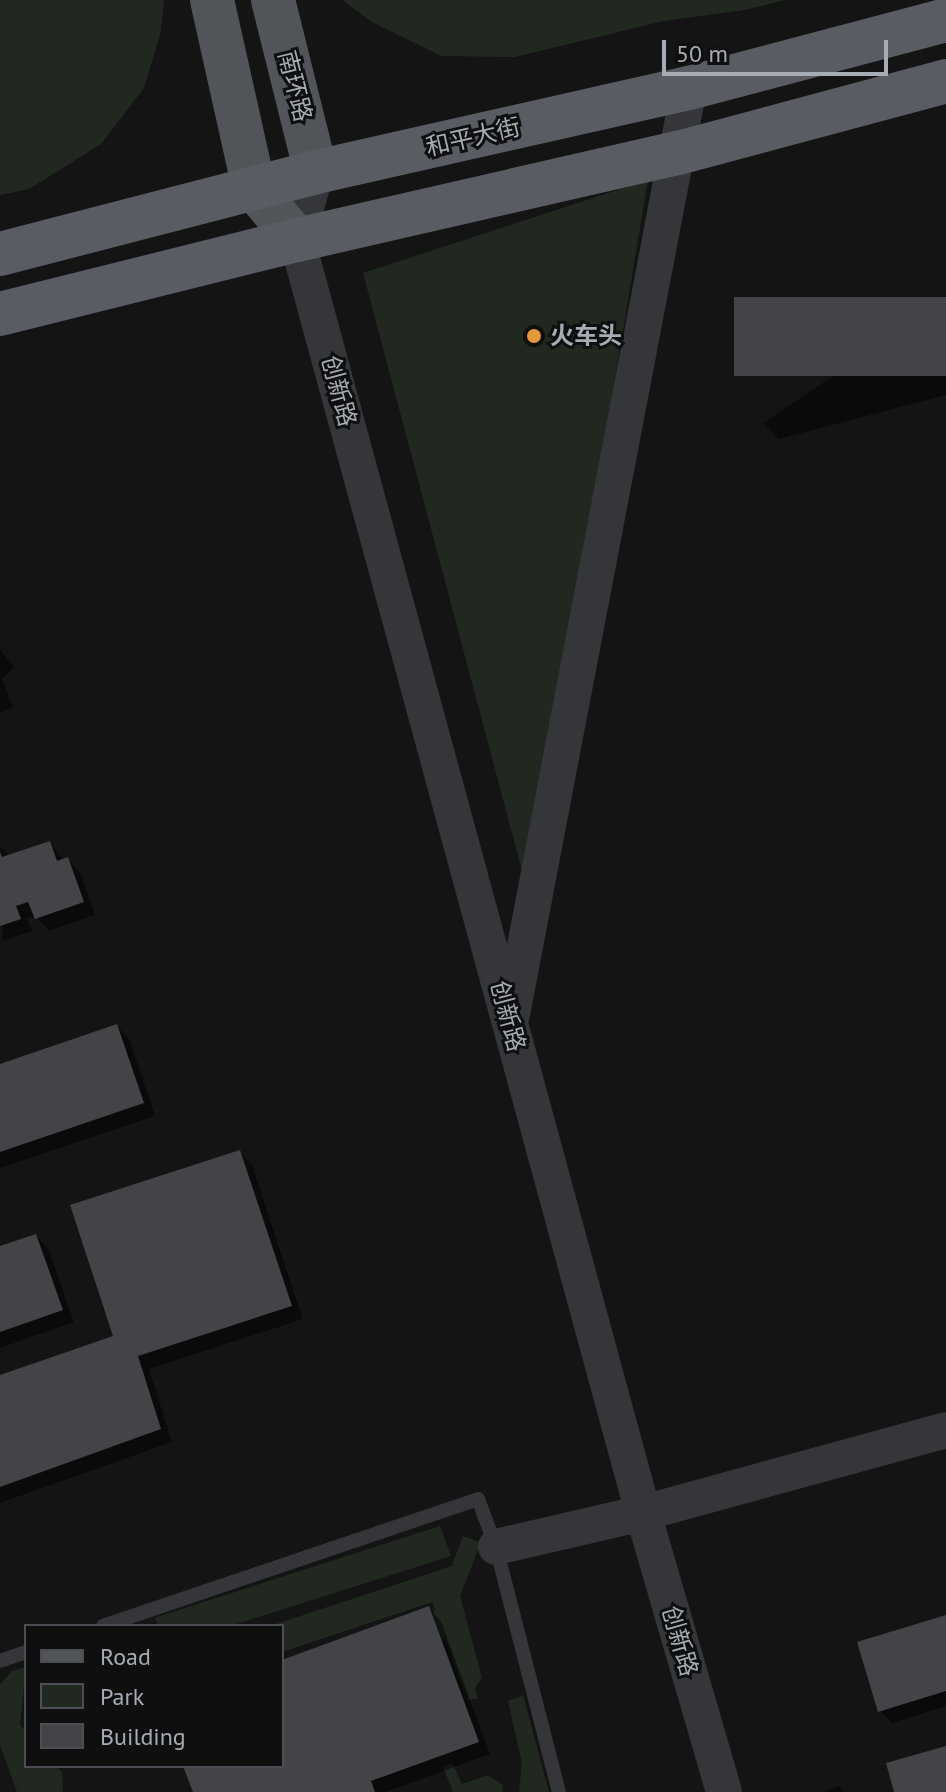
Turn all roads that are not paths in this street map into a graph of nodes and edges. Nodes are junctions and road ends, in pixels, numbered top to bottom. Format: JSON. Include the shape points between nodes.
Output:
{"nodes":[{"id":1,"x":212,"y":0,"type":"edge"},
{"id":2,"x":273,"y":0,"type":"edge"},
{"id":3,"x":946,"y":20,"type":"edge"},
{"id":4,"x":946,"y":81,"type":"edge"},
{"id":5,"x":689,"y":88,"type":"junction"},
{"id":6,"x":678,"y":153,"type":"junction"},
{"id":7,"x":316,"y":172,"type":"junction"},
{"id":8,"x":254,"y":188,"type":"junction"},
{"id":9,"x":297,"y":240,"type":"junction"},
{"id":10,"x":0,"y":254,"type":"edge"},
{"id":11,"x":0,"y":314,"type":"edge"},
{"id":12,"x":510,"y":1024,"type":"junction"},
{"id":13,"x":946,"y":1430,"type":"edge"},
{"id":14,"x":643,"y":1513,"type":"junction"},
{"id":15,"x":496,"y":1547,"type":"junction"},
{"id":16,"x":109,"y":1624,"type":"edge"},
{"id":17,"x":24,"y":1653,"type":"edge"},
{"id":18,"x":0,"y":1661,"type":"edge"},
{"id":19,"x":559,"y":1792,"type":"edge"},
{"id":20,"x":724,"y":1792,"type":"edge"}],
"edges":[{"from":1,"to":8,"type":"main road"},
{"from":2,"to":7,"type":"main road","name":"南环路"},
{"from":3,"to":5,"type":"highway","name":"和平大街"},
{"from":4,"to":6,"type":"highway"},
{"from":5,"to":6,"type":"street"},
{"from":5,"to":7,"type":"highway","name":"和平大街"},
{"from":6,"to":9,"type":"highway"},
{"from":6,"to":12,"type":"street"},
{"from":7,"to":8,"type":"highway","name":"和平大街"},
{"from":7,"to":9,"type":"street"},
{"from":8,"to":9,"type":"main road"},
{"from":8,"to":10,"type":"highway","name":"和平大街"},
{"from":9,"to":11,"type":"highway"},
{"from":9,"to":12,"type":"street","name":"创新路"},
{"from":12,"to":14,"type":"street","name":"创新路"},
{"from":13,"to":14,"type":"street"},
{"from":14,"to":15,"type":"street"},
{"from":14,"to":20,"type":"street","name":"创新路"},
{"from":15,"to":16,"type":"lane","via":[[478,1499]]},
{"from":15,"to":19,"type":"lane"},
{"from":17,"to":18,"type":"lane"}]}
